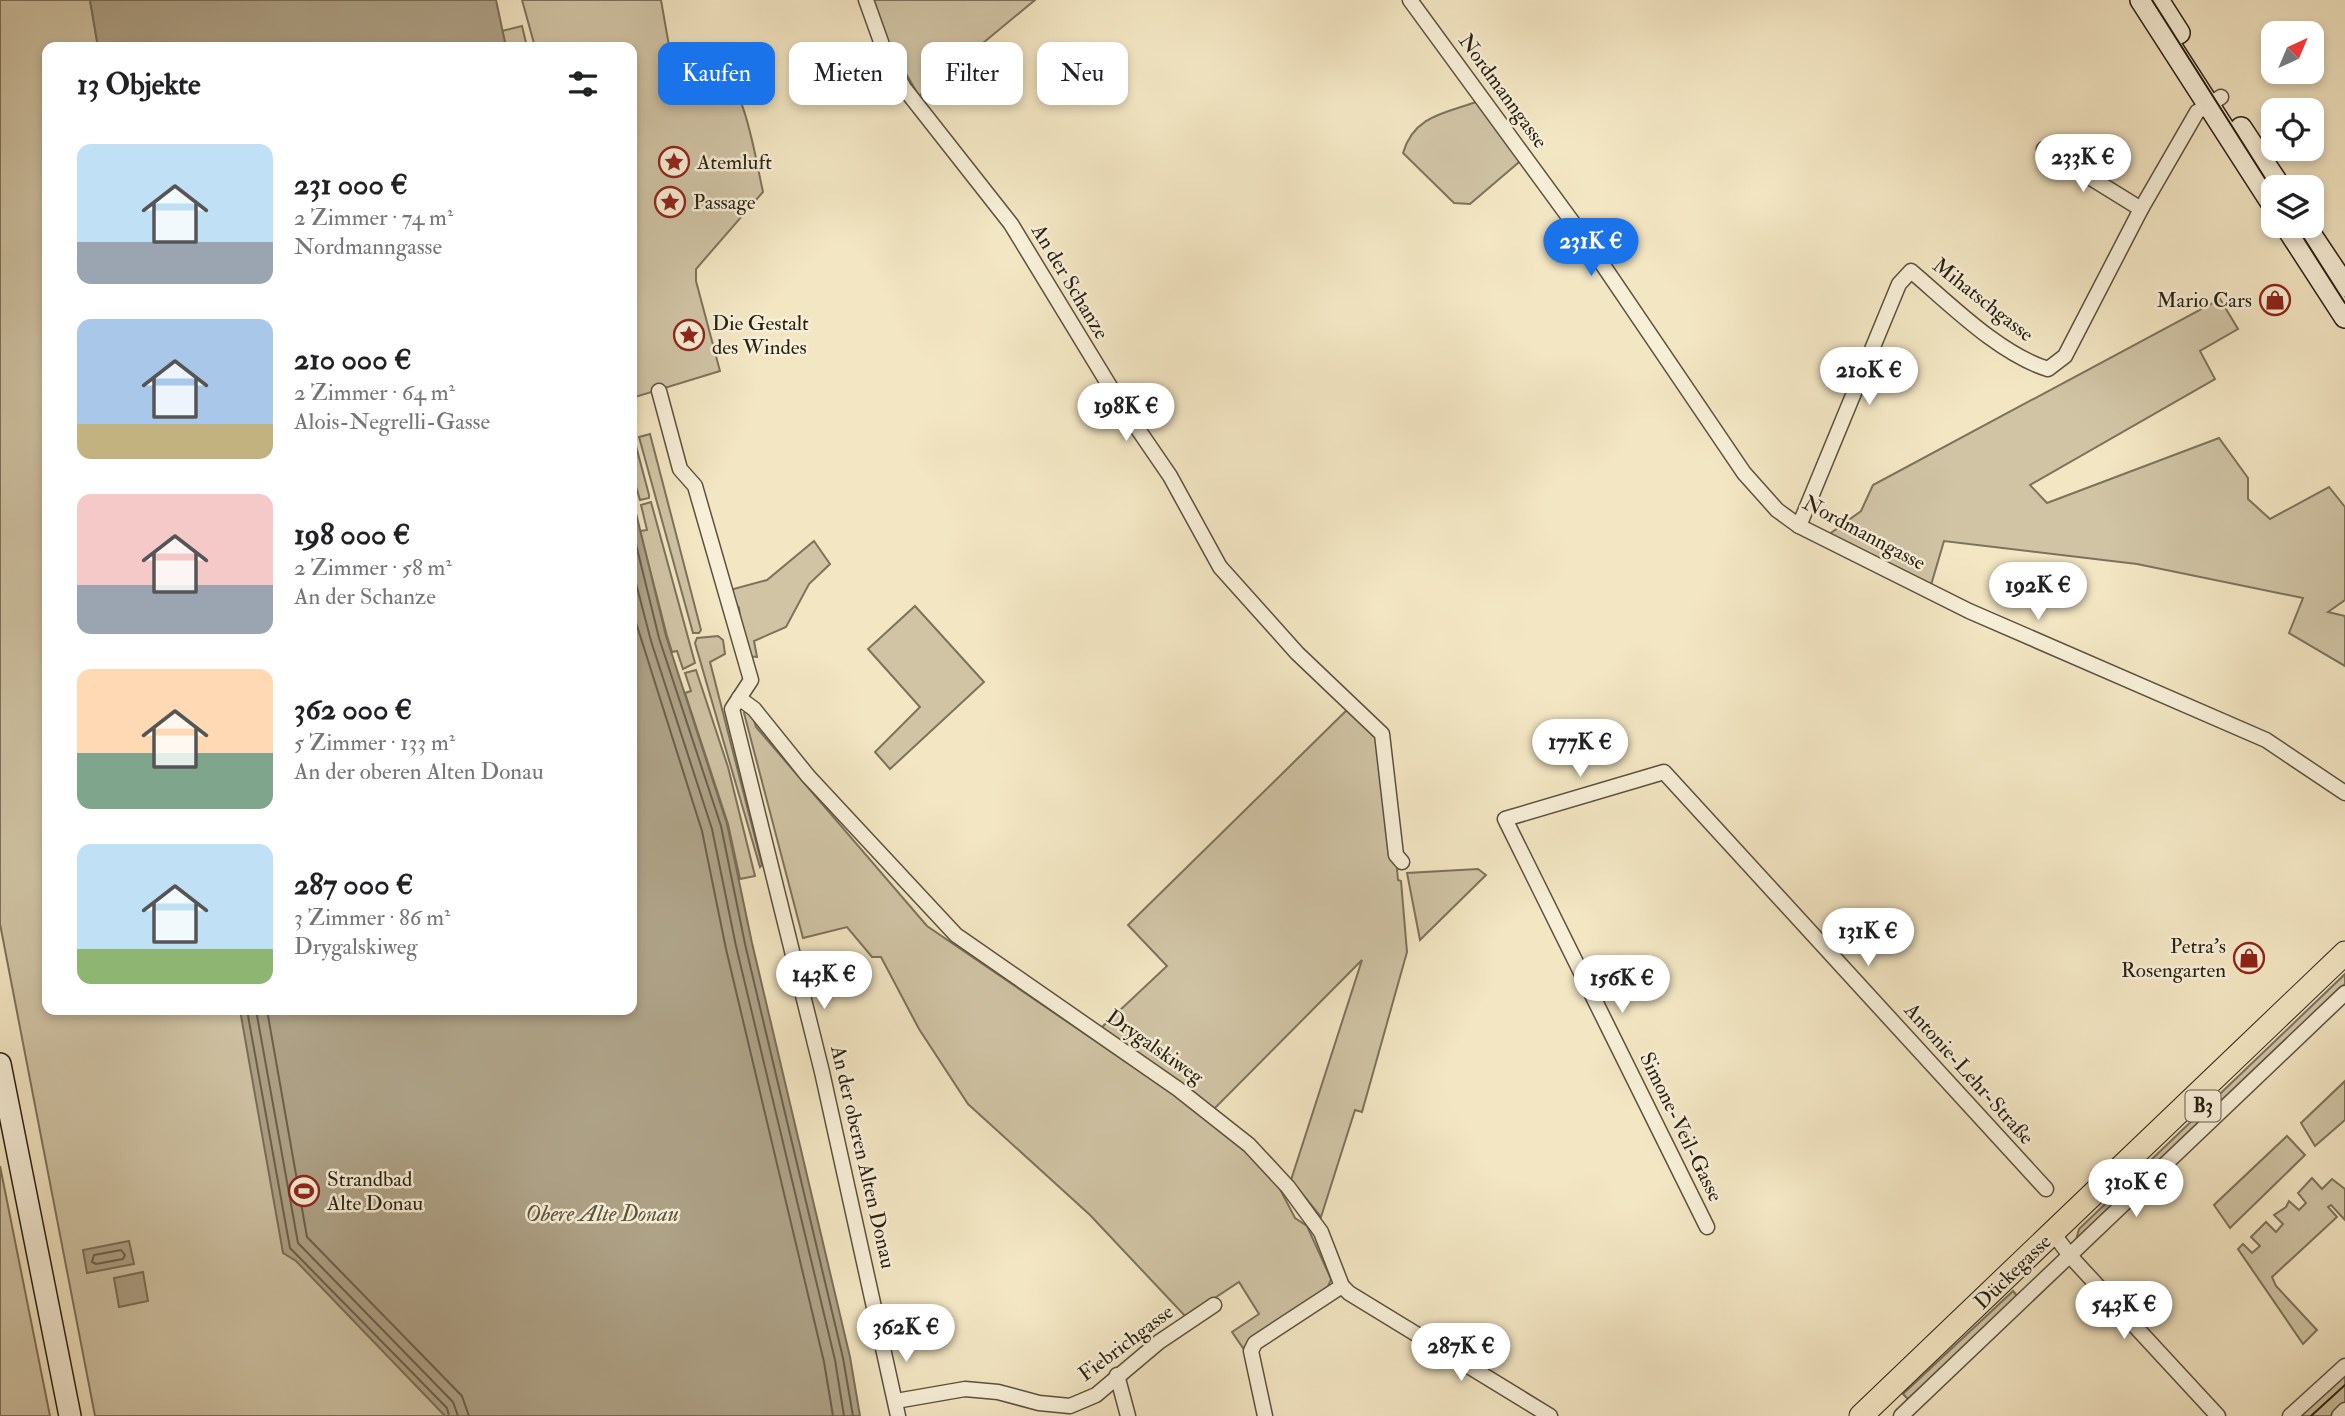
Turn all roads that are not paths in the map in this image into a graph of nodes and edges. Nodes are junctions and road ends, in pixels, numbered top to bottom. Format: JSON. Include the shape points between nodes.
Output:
{"nodes":[{"id":1,"x":866,"y":0,"type":"edge"},
{"id":2,"x":1410,"y":0,"type":"edge"},
{"id":3,"x":2141,"y":0,"type":"edge"},
{"id":4,"x":2158,"y":0,"type":"edge"},
{"id":5,"x":2215,"y":100,"type":"junction"},
{"id":6,"x":2044,"y":149,"type":"dead end"},
{"id":7,"x":2271,"y":175,"type":"edge"},
{"id":8,"x":2261,"y":183,"type":"edge"},
{"id":9,"x":2141,"y":209,"type":"junction"},
{"id":10,"x":2294,"y":238,"type":"edge"},
{"id":11,"x":2313,"y":238,"type":"edge"},
{"id":12,"x":2345,"y":286,"type":"edge"},
{"id":13,"x":2345,"y":317,"type":"edge"},
{"id":14,"x":659,"y":391,"type":"dead end"},
{"id":15,"x":1799,"y":526,"type":"junction"},
{"id":16,"x":738,"y":698,"type":"junction"},
{"id":17,"x":2345,"y":793,"type":"edge"},
{"id":18,"x":1505,"y":819,"type":"joint"},
{"id":19,"x":1402,"y":862,"type":"dead end"},
{"id":20,"x":2345,"y":953,"type":"edge"},
{"id":21,"x":2345,"y":970,"type":"edge"},
{"id":22,"x":2345,"y":993,"type":"edge"},
{"id":23,"x":0,"y":1064,"type":"edge"},
{"id":24,"x":2046,"y":1189,"type":"dead end"},
{"id":25,"x":1707,"y":1227,"type":"dead end"},
{"id":26,"x":2061,"y":1244,"type":"junction"},
{"id":27,"x":1342,"y":1286,"type":"junction"},
{"id":28,"x":1214,"y":1305,"type":"dead end"},
{"id":29,"x":2345,"y":1366,"type":"edge"},
{"id":30,"x":1117,"y":1375,"type":"junction"},
{"id":31,"x":897,"y":1408,"type":"edge"},
{"id":32,"x":2345,"y":1410,"type":"edge"},
{"id":33,"x":1887,"y":1411,"type":"edge"},
{"id":34,"x":70,"y":1416,"type":"edge"},
{"id":35,"x":1128,"y":1416,"type":"edge"},
{"id":36,"x":1265,"y":1416,"type":"edge"},
{"id":37,"x":1550,"y":1416,"type":"edge"},
{"id":38,"x":1861,"y":1416,"type":"edge"},
{"id":39,"x":2218,"y":1416,"type":"edge"},
{"id":40,"x":2290,"y":1416,"type":"edge"},
{"id":41,"x":2339,"y":1416,"type":"edge"}],
"edges":[{"from":1,"to":19,"type":"street","name":"An der Schanze","via":[[885,53],[904,88],[1011,224],[1113,393],[1170,476],[1220,567],[1297,653],[1382,734],[1396,855]]},
{"from":2,"to":15,"type":"street","name":"Nordmanngasse","via":[[1597,256],[1744,473],[1777,510]]},
{"from":3,"to":5,"type":"main road"},
{"from":4,"to":5,"type":"main road"},
{"from":5,"to":7,"type":"main road"},
{"from":5,"to":8,"type":"main road"},
{"from":5,"to":9,"type":"street","via":[[2197,112]]},
{"from":6,"to":9,"type":"street"},
{"from":9,"to":15,"type":"street","name":"Mihatschgasse","via":[[2065,356],[2048,369],[2033,365],[1969,321],[1911,271],[1899,284]]},
{"from":10,"to":13,"type":"main road"},
{"from":11,"to":12,"type":"main road"},
{"from":14,"to":16,"type":"street","name":"An der oberen Alten Donau","via":[[680,469],[695,486],[751,680]]},
{"from":15,"to":17,"type":"street","name":"Nordmanngasse","via":[[1969,611],[2266,740]]},
{"from":16,"to":27,"type":"street","name":"Drygalskiweg","via":[[754,709],[808,776],[956,935],[1186,1095],[1249,1145],[1321,1232]]},
{"from":16,"to":31,"type":"street","name":"An der oberen Alten Donau","via":[[732,709],[822,1072]]},
{"from":18,"to":24,"type":"street","name":"Antonie-Lehr-Straße","via":[[1664,772]]},
{"from":18,"to":25,"type":"street","name":"Simone-Veil-Gasse"},
{"from":20,"to":26,"type":"main road","name":"Dückegasse","number":"B3"},
{"from":21,"to":26,"type":"main road","name":"Dückegasse","number":"B3"},
{"from":22,"to":26,"type":"street","name":"Dückegasse"},
{"from":23,"to":34,"type":"main road"},
{"from":26,"to":33,"type":"main road","name":"Dückegasse","number":"B3"},
{"from":26,"to":39,"type":"street"},
{"from":27,"to":36,"type":"street","via":[[1255,1343],[1251,1351]]},
{"from":27,"to":37,"type":"street"},
{"from":28,"to":30,"type":"street","name":"Fiebrichgasse"},
{"from":29,"to":40,"type":"street"},
{"from":30,"to":31,"type":"street","name":"Fiebrichgasse","via":[[1096,1395],[1070,1406],[965,1389]]},
{"from":30,"to":35,"type":"street"},
{"from":32,"to":41,"type":"street"},
{"from":33,"to":38,"type":"main road","name":"Dückegasse","number":"B3"}]}
